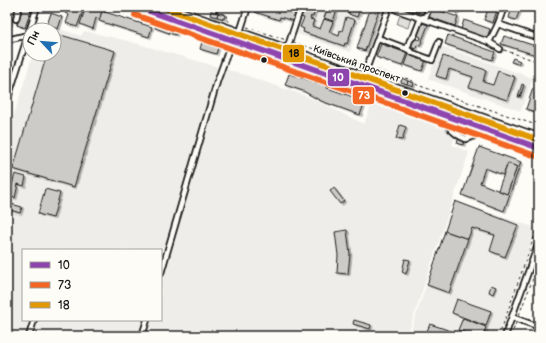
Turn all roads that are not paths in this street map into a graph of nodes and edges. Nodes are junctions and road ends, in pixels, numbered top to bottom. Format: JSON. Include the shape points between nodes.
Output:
{"nodes":[{"id":1,"x":19,"y":7,"type":"edge"},
{"id":2,"x":37,"y":7,"type":"edge"},
{"id":3,"x":138,"y":7,"type":"edge"},
{"id":4,"x":169,"y":7,"type":"edge"},
{"id":5,"x":248,"y":7,"type":"edge"},
{"id":6,"x":294,"y":7,"type":"edge"},
{"id":7,"x":389,"y":7,"type":"edge"},
{"id":8,"x":429,"y":7,"type":"edge"},
{"id":9,"x":504,"y":7,"type":"edge"},
{"id":10,"x":300,"y":8,"type":"edge"},
{"id":11,"x":397,"y":10,"type":"dead end"},
{"id":12,"x":421,"y":18,"type":"junction"},
{"id":13,"x":16,"y":19,"type":"road end"},
{"id":14,"x":32,"y":22,"type":"edge"},
{"id":15,"x":498,"y":24,"type":"junction"},
{"id":16,"x":227,"y":28,"type":"junction"},
{"id":17,"x":240,"y":32,"type":"junction"},
{"id":18,"x":22,"y":36,"type":"edge"},
{"id":19,"x":224,"y":37,"type":"junction"},
{"id":20,"x":254,"y":37,"type":"junction"},
{"id":21,"x":378,"y":38,"type":"junction"},
{"id":22,"x":539,"y":38,"type":"edge"},
{"id":23,"x":7,"y":40,"type":"edge"},
{"id":24,"x":232,"y":40,"type":"junction"},
{"id":25,"x":438,"y":42,"type":"dead end"},
{"id":26,"x":489,"y":42,"type":"junction"},
{"id":27,"x":250,"y":46,"type":"junction"},
{"id":28,"x":287,"y":49,"type":"junction"},
{"id":29,"x":407,"y":49,"type":"junction"},
{"id":30,"x":500,"y":49,"type":"road end"},
{"id":31,"x":22,"y":52,"type":"edge"},
{"id":32,"x":364,"y":75,"type":"junction"},
{"id":33,"x":9,"y":88,"type":"edge"},
{"id":34,"x":7,"y":101,"type":"edge"},
{"id":35,"x":440,"y":114,"type":"junction"},
{"id":36,"x":489,"y":131,"type":"junction"},
{"id":37,"x":539,"y":137,"type":"edge"},
{"id":38,"x":539,"y":148,"type":"edge"},
{"id":39,"x":539,"y":242,"type":"edge"},
{"id":40,"x":162,"y":271,"type":"edge"},
{"id":41,"x":512,"y":317,"type":"junction"},
{"id":42,"x":34,"y":321,"type":"edge"},
{"id":43,"x":147,"y":321,"type":"edge"},
{"id":44,"x":539,"y":327,"type":"edge"},
{"id":45,"x":29,"y":336,"type":"edge"},
{"id":46,"x":142,"y":336,"type":"edge"},
{"id":47,"x":505,"y":336,"type":"edge"}],
"edges":[{"from":1,"to":13,"type":"street"},
{"from":2,"to":14,"type":"street"},
{"from":3,"to":19,"type":"main road","name":"Київський проспект"},
{"from":4,"to":16,"type":"main road","name":"Київський проспект"},
{"from":5,"to":17,"type":"street"},
{"from":6,"to":10,"type":"street"},
{"from":7,"to":21,"type":"street"},
{"from":8,"to":12,"type":"street","via":[[426,16]]},
{"from":9,"to":15,"type":"street"},
{"from":10,"to":28,"type":"street"},
{"from":11,"to":12,"type":"street"},
{"from":12,"to":26,"type":"street"},
{"from":12,"to":29,"type":"street"},
{"from":15,"to":22,"type":"street"},
{"from":15,"to":26,"type":"street"},
{"from":16,"to":17,"type":"main road","name":"Київський проспект"},
{"from":16,"to":19,"type":"main road","via":[[231,33]]},
{"from":17,"to":20,"type":"main road","name":"Київський проспект"},
{"from":18,"to":23,"type":"street"},
{"from":19,"to":24,"type":"main road","name":"Київський проспект"},
{"from":20,"to":27,"type":"main road","via":[[247,41]]},
{"from":20,"to":28,"type":"main road","name":"Київський проспект"},
{"from":21,"to":29,"type":"street"},
{"from":21,"to":32,"type":"street"},
{"from":24,"to":27,"type":"main road","name":"Київський проспект"},
{"from":24,"to":40,"type":"street","via":[[217,82]]},
{"from":25,"to":29,"type":"street","via":[[432,60]]},
{"from":26,"to":30,"type":"street"},
{"from":27,"to":35,"type":"main road","name":"Київський проспект"},
{"from":28,"to":32,"type":"main road","name":"Київський проспект"},
{"from":31,"to":33,"type":"street"},
{"from":32,"to":37,"type":"main road","name":"Київський проспект"},
{"from":33,"to":34,"type":"street"},
{"from":35,"to":36,"type":"main road","name":"Київський проспект"},
{"from":35,"to":36,"type":"street","via":[[446,125],[466,140]]},
{"from":36,"to":38,"type":"main road","name":"Київський проспект"},
{"from":39,"to":41,"type":"street"},
{"from":41,"to":44,"type":"street"},
{"from":41,"to":47,"type":"street"},
{"from":42,"to":45,"type":"street"},
{"from":43,"to":46,"type":"street"}]}
